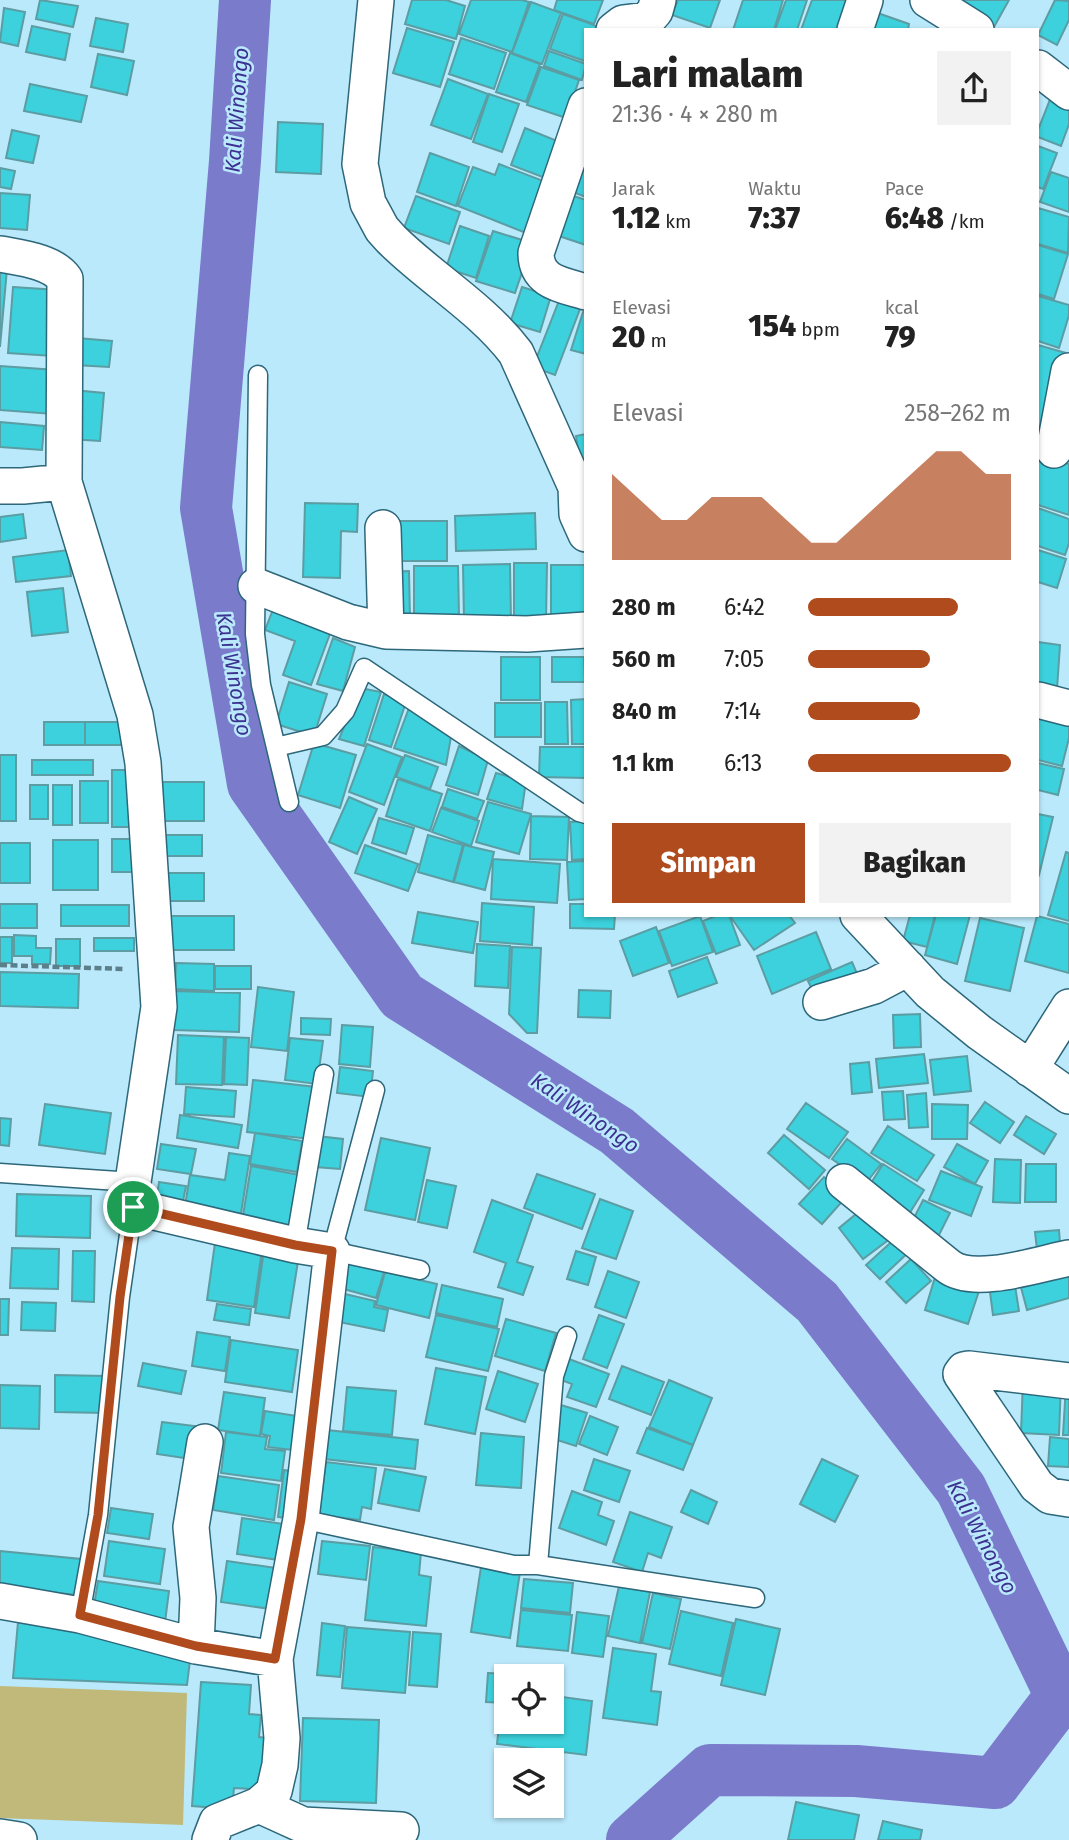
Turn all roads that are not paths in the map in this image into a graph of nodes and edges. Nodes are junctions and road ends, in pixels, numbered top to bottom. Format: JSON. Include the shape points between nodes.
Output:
{"nodes":[{"id":1,"x":376,"y":0,"type":"edge"},
{"id":2,"x":658,"y":0,"type":"edge"},
{"id":3,"x":865,"y":0,"type":"edge"},
{"id":4,"x":617,"y":28,"type":"edge"},
{"id":5,"x":856,"y":28,"type":"edge"},
{"id":6,"x":1039,"y":69,"type":"edge"},
{"id":7,"x":1069,"y":92,"type":"edge"},
{"id":8,"x":584,"y":112,"type":"edge"},
{"id":9,"x":0,"y":254,"type":"edge"},
{"id":10,"x":584,"y":291,"type":"edge"},
{"id":11,"x":1069,"y":372,"type":"edge"},
{"id":12,"x":258,"y":375,"type":"dead end"},
{"id":13,"x":1054,"y":450,"type":"edge"},
{"id":14,"x":64,"y":482,"type":"junction"},
{"id":15,"x":0,"y":486,"type":"edge"},
{"id":16,"x":383,"y":528,"type":"dead end"},
{"id":17,"x":584,"y":530,"type":"edge"},
{"id":18,"x":256,"y":586,"type":"junction"},
{"id":19,"x":584,"y":630,"type":"edge"},
{"id":20,"x":386,"y":631,"type":"junction"},
{"id":21,"x":1039,"y":699,"type":"edge"},
{"id":22,"x":1069,"y":708,"type":"edge"},
{"id":23,"x":276,"y":747,"type":"junction"},
{"id":24,"x":289,"y":802,"type":"dead end"},
{"id":25,"x":584,"y":813,"type":"edge"},
{"id":26,"x":860,"y":917,"type":"edge"},
{"id":27,"x":908,"y":968,"type":"junction"},
{"id":28,"x":821,"y":1002,"type":"dead end"},
{"id":29,"x":1069,"y":1007,"type":"edge"},
{"id":30,"x":1030,"y":1069,"type":"junction"},
{"id":31,"x":324,"y":1074,"type":"dead end"},
{"id":32,"x":375,"y":1090,"type":"dead end"},
{"id":33,"x":1069,"y":1096,"type":"edge"},
{"id":34,"x":0,"y":1173,"type":"edge"},
{"id":35,"x":844,"y":1182,"type":"dead end"},
{"id":36,"x":133,"y":1195,"type":"junction"},
{"id":37,"x":295,"y":1245,"type":"junction"},
{"id":38,"x":332,"y":1251,"type":"junction"},
{"id":39,"x":1069,"y":1258,"type":"edge"},
{"id":40,"x":420,"y":1270,"type":"dead end"},
{"id":41,"x":568,"y":1336,"type":"dead end"},
{"id":42,"x":1069,"y":1381,"type":"edge"},
{"id":43,"x":205,"y":1442,"type":"dead end"},
{"id":44,"x":1069,"y":1499,"type":"edge"},
{"id":45,"x":301,"y":1519,"type":"junction"},
{"id":46,"x":538,"y":1565,"type":"junction"},
{"id":47,"x":755,"y":1598,"type":"dead end"},
{"id":48,"x":0,"y":1601,"type":"edge"},
{"id":49,"x":80,"y":1615,"type":"junction"},
{"id":50,"x":196,"y":1646,"type":"junction"},
{"id":51,"x":275,"y":1659,"type":"junction"},
{"id":52,"x":259,"y":1805,"type":"junction"},
{"id":53,"x":401,"y":1830,"type":"dead end"},
{"id":54,"x":0,"y":1837,"type":"edge"},
{"id":55,"x":19,"y":1840,"type":"edge"},
{"id":56,"x":210,"y":1840,"type":"edge"}],
"edges":[{"from":1,"to":17,"type":"street","via":[[360,164],[368,203],[382,229],[404,252],[516,352],[576,486],[577,514]]},
{"from":2,"to":4,"type":"street","via":[[648,20]]},
{"from":3,"to":5,"type":"street"},
{"from":6,"to":7,"type":"street"},
{"from":8,"to":10,"type":"street","via":[[536,253],[542,275]]},
{"from":9,"to":14,"type":"street","via":[[37,262],[65,279]]},
{"from":11,"to":13,"type":"street"},
{"from":12,"to":18,"type":"lane"},
{"from":14,"to":15,"type":"street"},
{"from":14,"to":36,"type":"street","via":[[140,737],[159,1007]]},
{"from":16,"to":20,"type":"street"},
{"from":18,"to":20,"type":"street","via":[[348,622]]},
{"from":18,"to":23,"type":"lane","via":[[261,685]]},
{"from":19,"to":20,"type":"street","via":[[527,634]]},
{"from":21,"to":22,"type":"street"},
{"from":23,"to":24,"type":"lane"},
{"from":23,"to":25,"type":"lane","via":[[323,736],[345,711],[364,668]]},
{"from":26,"to":27,"type":"street"},
{"from":27,"to":28,"type":"street","via":[[874,986]]},
{"from":27,"to":30,"type":"street","via":[[930,992]]},
{"from":29,"to":30,"type":"street"},
{"from":30,"to":33,"type":"street"},
{"from":31,"to":37,"type":"lane"},
{"from":32,"to":38,"type":"lane"},
{"from":34,"to":36,"type":"lane"},
{"from":35,"to":39,"type":"street","via":[[954,1271],[997,1273]]},
{"from":36,"to":37,"type":"street"},
{"from":36,"to":49,"type":"lane","via":[[98,1515]]},
{"from":37,"to":38,"type":"street"},
{"from":38,"to":40,"type":"lane"},
{"from":38,"to":45,"type":"street"},
{"from":41,"to":46,"type":"lane","via":[[554,1376]]},
{"from":42,"to":44,"type":"street","via":[[969,1369],[961,1374],[1037,1486],[1050,1496]]},
{"from":43,"to":50,"type":"street","via":[[191,1527],[198,1598]]},
{"from":45,"to":46,"type":"lane","via":[[514,1565]]},
{"from":45,"to":51,"type":"street"},
{"from":46,"to":47,"type":"lane"},
{"from":48,"to":49,"type":"street"},
{"from":49,"to":50,"type":"street"},
{"from":50,"to":51,"type":"street"},
{"from":51,"to":52,"type":"street","via":[[280,1765],[274,1791]]},
{"from":52,"to":53,"type":"street","via":[[303,1825]]},
{"from":52,"to":56,"type":"street","via":[[222,1818]]},
{"from":54,"to":55,"type":"street"}]}
